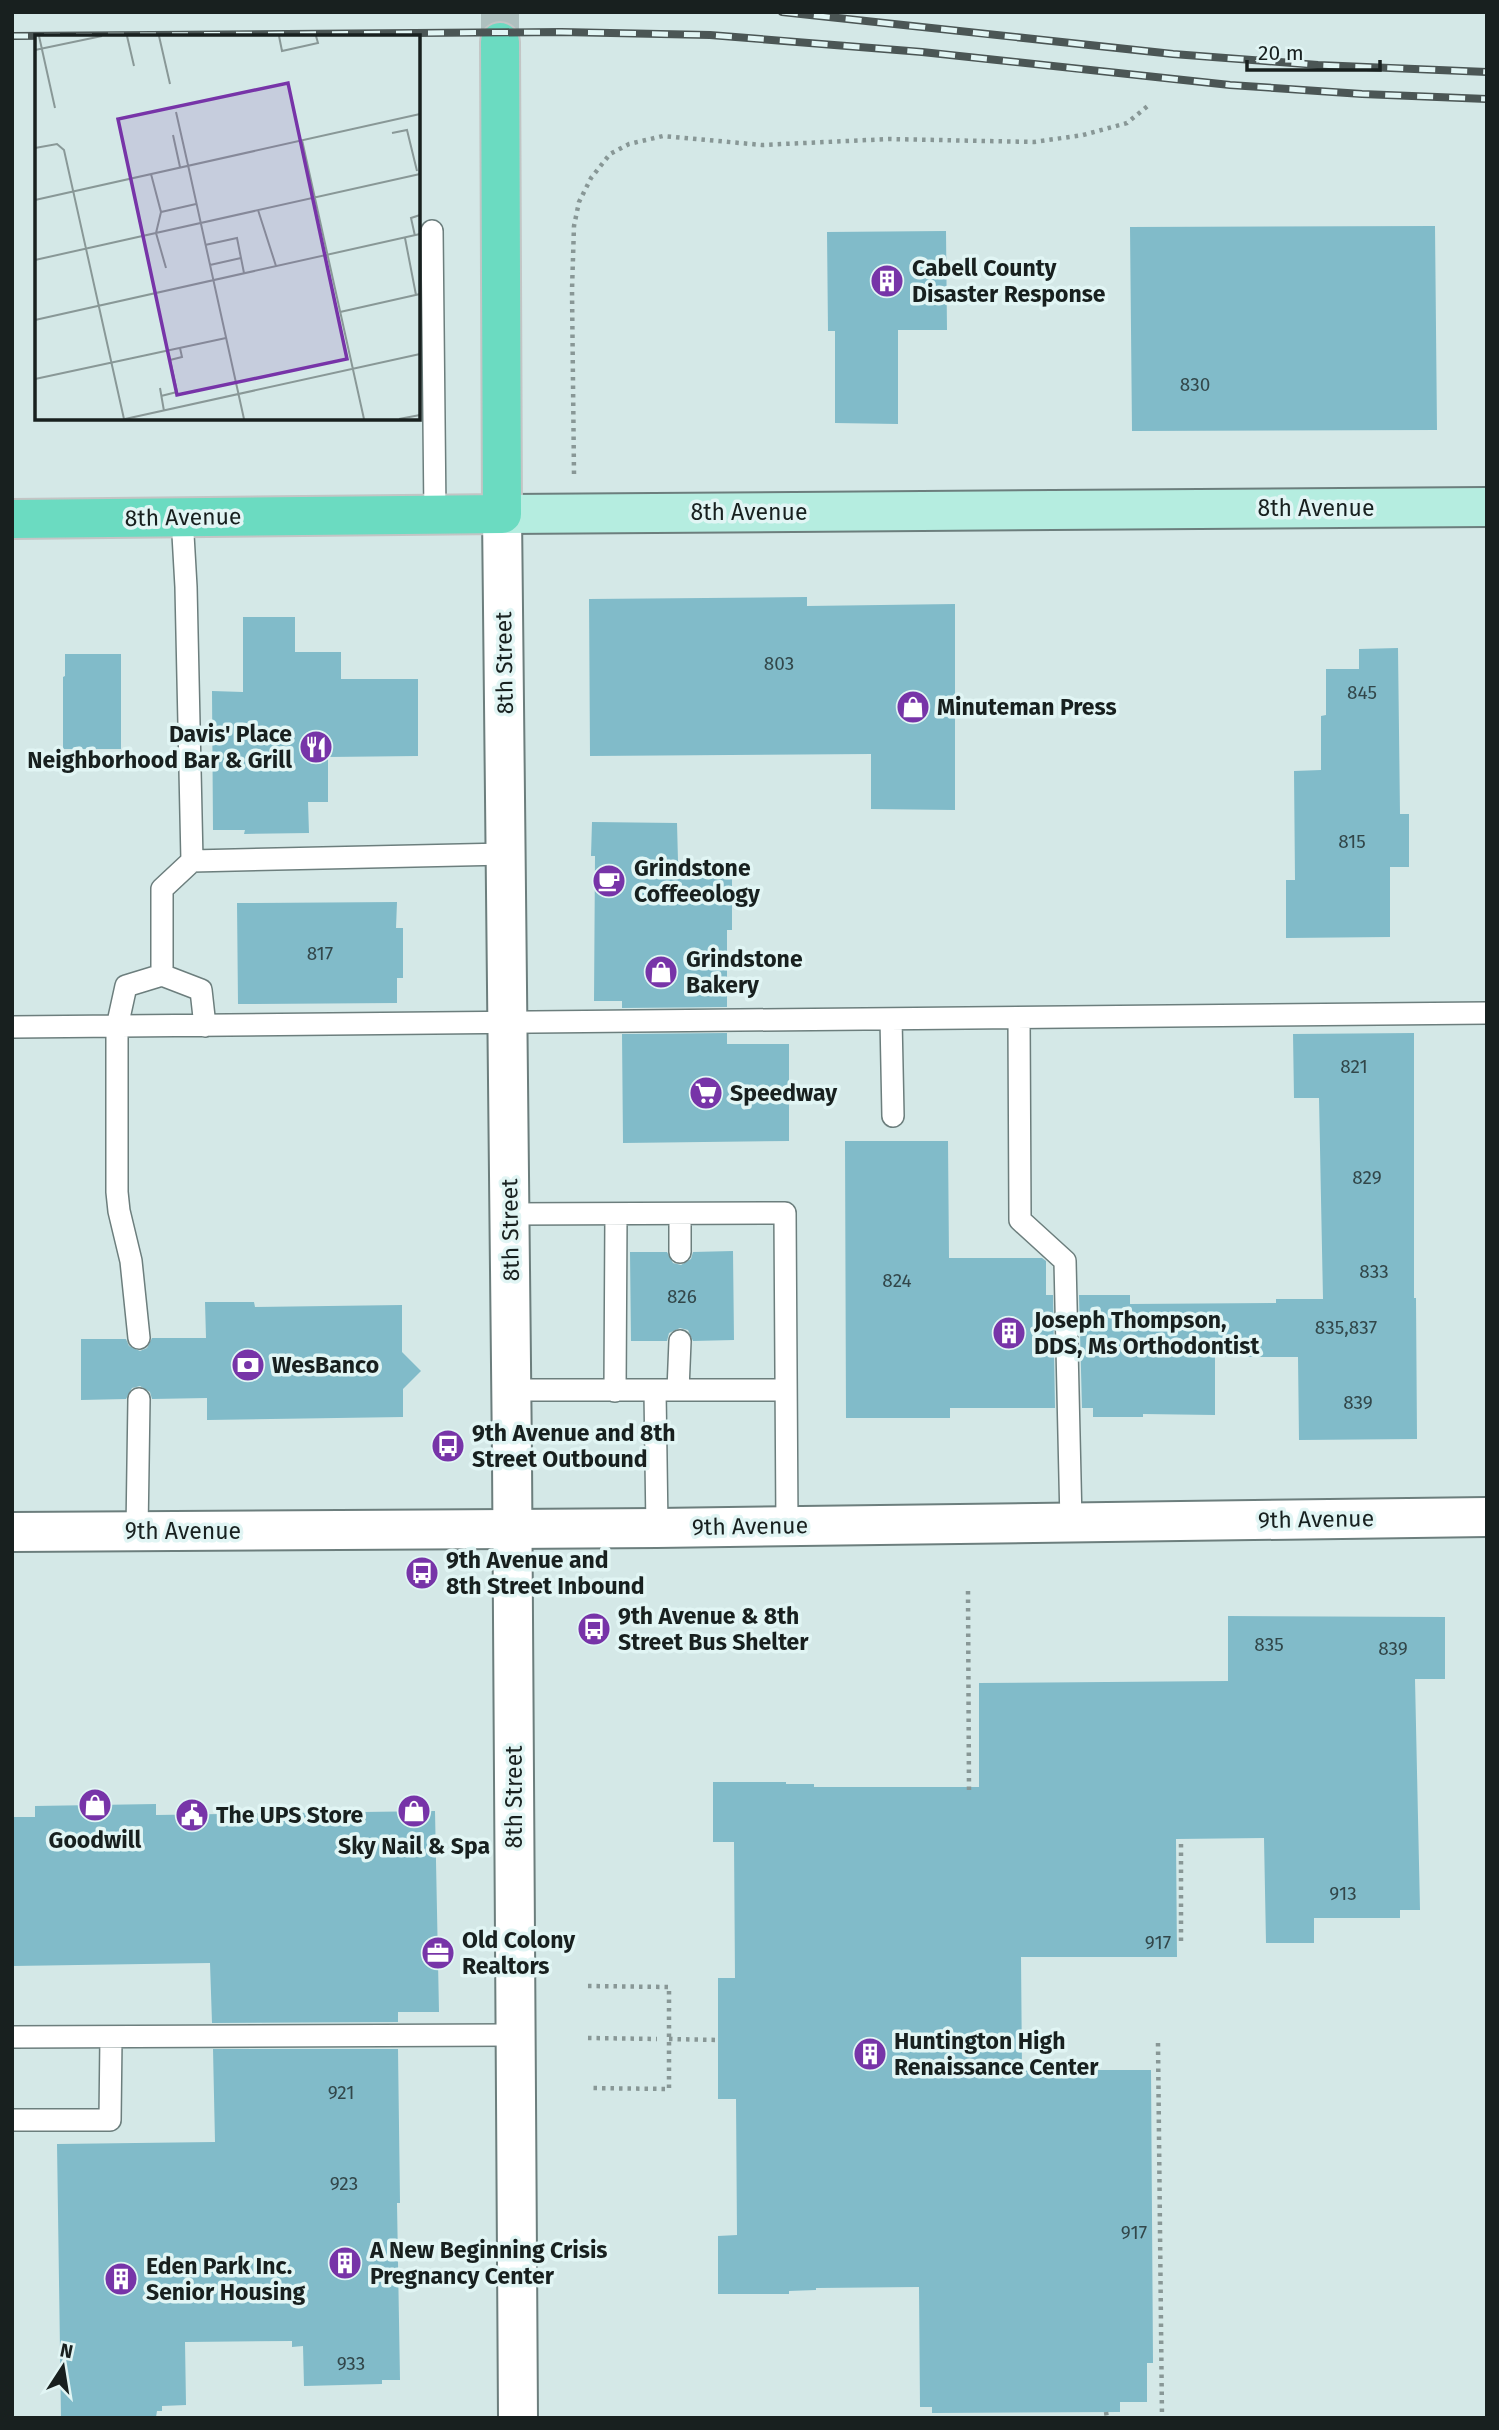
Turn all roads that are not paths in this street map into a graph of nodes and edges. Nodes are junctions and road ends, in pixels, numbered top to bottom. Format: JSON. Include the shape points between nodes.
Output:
{"nodes":[{"id":1,"x":500,"y":42,"type":"tunnel mouth"},
{"id":2,"x":432,"y":231,"type":"dead end"},
{"id":3,"x":1487,"y":507,"type":"edge"},
{"id":4,"x":435,"y":514,"type":"junction"},
{"id":5,"x":502,"y":514,"type":"junction"},
{"id":6,"x":182,"y":517,"type":"junction"},
{"id":7,"x":12,"y":519,"type":"edge"},
{"id":8,"x":506,"y":854,"type":"junction"},
{"id":9,"x":192,"y":861,"type":"junction"},
{"id":10,"x":162,"y":975,"type":"junction"},
{"id":11,"x":1487,"y":1013,"type":"edge"},
{"id":12,"x":1019,"y":1018,"type":"junction"},
{"id":13,"x":891,"y":1019,"type":"junction"},
{"id":14,"x":508,"y":1023,"type":"junction"},
{"id":15,"x":205,"y":1026,"type":"junction"},
{"id":16,"x":12,"y":1027,"type":"edge"},
{"id":17,"x":117,"y":1027,"type":"junction"},
{"id":18,"x":893,"y":1116,"type":"dead end"},
{"id":19,"x":510,"y":1214,"type":"junction"},
{"id":20,"x":616,"y":1214,"type":"junction"},
{"id":21,"x":680,"y":1214,"type":"junction"},
{"id":22,"x":680,"y":1252,"type":"dead end"},
{"id":23,"x":139,"y":1338,"type":"dead end"},
{"id":24,"x":680,"y":1341,"type":"dead end"},
{"id":25,"x":511,"y":1390,"type":"junction"},
{"id":26,"x":678,"y":1390,"type":"junction"},
{"id":27,"x":785,"y":1390,"type":"junction"},
{"id":28,"x":615,"y":1391,"type":"junction"},
{"id":29,"x":655,"y":1391,"type":"junction"},
{"id":30,"x":139,"y":1399,"type":"dead end"},
{"id":31,"x":1487,"y":1517,"type":"edge"},
{"id":32,"x":1071,"y":1522,"type":"junction"},
{"id":33,"x":787,"y":1525,"type":"junction"},
{"id":34,"x":513,"y":1528,"type":"junction"},
{"id":35,"x":657,"y":1528,"type":"junction"},
{"id":36,"x":137,"y":1531,"type":"junction"},
{"id":37,"x":12,"y":1532,"type":"edge"},
{"id":38,"x":515,"y":2035,"type":"junction"},
{"id":39,"x":12,"y":2037,"type":"edge"},
{"id":40,"x":111,"y":2038,"type":"junction"},
{"id":41,"x":12,"y":2120,"type":"edge"},
{"id":42,"x":518,"y":2418,"type":"edge"}],
"edges":[{"from":1,"to":5,"type":"main road","name":"8th Street"},
{"from":2,"to":4,"type":"lane"},
{"from":3,"to":5,"type":"main road","name":"8th Avenue"},
{"from":4,"to":5,"type":"main road","name":"8th Avenue"},
{"from":4,"to":6,"type":"main road","name":"8th Avenue"},
{"from":5,"to":8,"type":"street","name":"8th Street"},
{"from":6,"to":7,"type":"main road","name":"8th Avenue"},
{"from":6,"to":9,"type":"lane"},
{"from":8,"to":9,"type":"lane"},
{"from":8,"to":14,"type":"street","name":"8th Street"},
{"from":9,"to":10,"type":"lane","via":[[162,889]]},
{"from":10,"to":15,"type":"lane","via":[[201,990]]},
{"from":10,"to":17,"type":"lane","via":[[126,986]]},
{"from":11,"to":12,"type":"lane"},
{"from":12,"to":13,"type":"lane"},
{"from":12,"to":32,"type":"lane","via":[[1020,1220],[1065,1261]]},
{"from":13,"to":14,"type":"lane"},
{"from":13,"to":18,"type":"lane"},
{"from":14,"to":15,"type":"lane"},
{"from":14,"to":19,"type":"street","name":"8th Street"},
{"from":15,"to":17,"type":"lane"},
{"from":16,"to":17,"type":"lane"},
{"from":17,"to":23,"type":"lane","via":[[117,1192],[131,1261]]},
{"from":19,"to":20,"type":"lane"},
{"from":19,"to":25,"type":"street","name":"8th Street"},
{"from":20,"to":21,"type":"lane"},
{"from":20,"to":28,"type":"lane"},
{"from":21,"to":22,"type":"lane"},
{"from":21,"to":27,"type":"lane","via":[[785,1213]]},
{"from":24,"to":26,"type":"lane"},
{"from":25,"to":28,"type":"lane"},
{"from":25,"to":34,"type":"street","name":"8th Street"},
{"from":26,"to":27,"type":"lane"},
{"from":26,"to":29,"type":"lane"},
{"from":27,"to":33,"type":"lane"},
{"from":28,"to":29,"type":"lane"},
{"from":29,"to":35,"type":"lane"},
{"from":30,"to":36,"type":"lane"},
{"from":31,"to":32,"type":"street","name":"9th Avenue"},
{"from":32,"to":33,"type":"street","name":"9th Avenue"},
{"from":33,"to":35,"type":"street","name":"9th Avenue"},
{"from":34,"to":35,"type":"street","name":"9th Avenue"},
{"from":34,"to":36,"type":"street","name":"9th Avenue"},
{"from":34,"to":38,"type":"street","name":"8th Street"},
{"from":36,"to":37,"type":"street","name":"9th Avenue"},
{"from":38,"to":40,"type":"lane"},
{"from":38,"to":42,"type":"street","name":"8th Street"},
{"from":39,"to":40,"type":"lane"},
{"from":40,"to":41,"type":"lane","via":[[110,2120]]}]}
